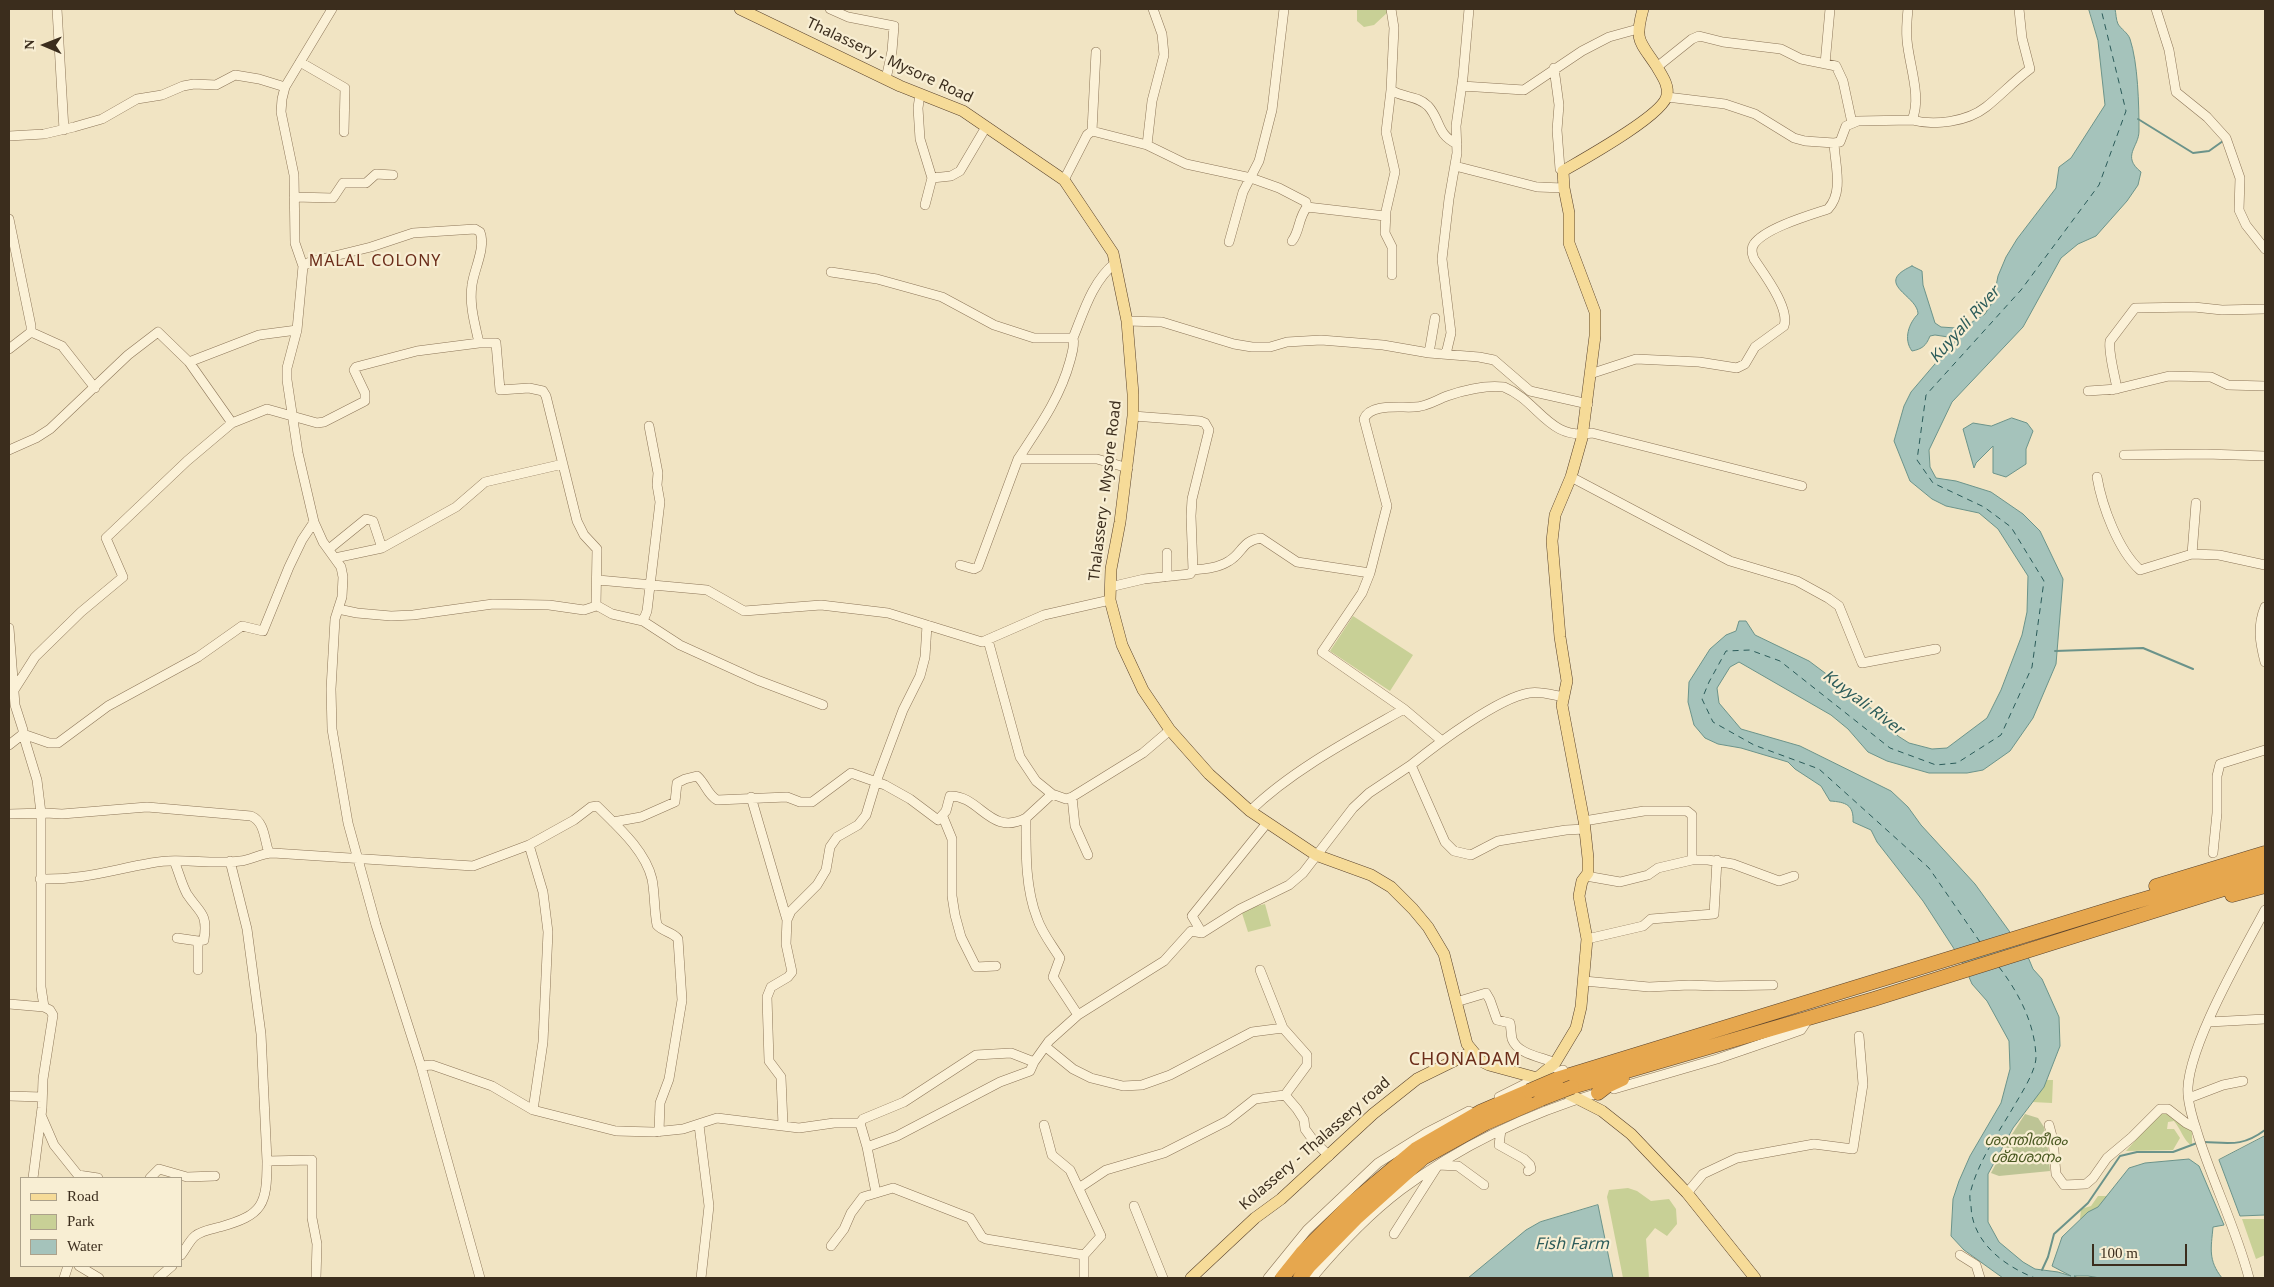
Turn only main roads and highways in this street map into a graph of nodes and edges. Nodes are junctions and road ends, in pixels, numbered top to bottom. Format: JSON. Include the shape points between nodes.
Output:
{"nodes":[{"id":1,"x":740,"y":9,"type":"edge"},
{"id":2,"x":1643,"y":9,"type":"edge"},
{"id":3,"x":2265,"y":853,"type":"edge"},
{"id":4,"x":2265,"y":864,"type":"edge"},
{"id":5,"x":2265,"y":876,"type":"edge"},
{"id":6,"x":2265,"y":886,"type":"edge"},
{"id":7,"x":2124,"y":905,"type":"junction"},
{"id":8,"x":2100,"y":928,"type":"junction"},
{"id":9,"x":1472,"y":1052,"type":"junction"},
{"id":10,"x":1619,"y":1059,"type":"junction"},
{"id":11,"x":1581,"y":1064,"type":"road end"},
{"id":12,"x":1651,"y":1064,"type":"junction"},
{"id":13,"x":1537,"y":1078,"type":"junction"},
{"id":14,"x":1575,"y":1093,"type":"junction"},
{"id":15,"x":1598,"y":1093,"type":"road end"},
{"id":16,"x":1535,"y":1095,"type":"junction"},
{"id":17,"x":1192,"y":1278,"type":"edge"},
{"id":18,"x":1282,"y":1278,"type":"edge"},
{"id":19,"x":1300,"y":1278,"type":"edge"},
{"id":20,"x":1756,"y":1278,"type":"edge"}],
"edges":[{"from":1,"to":9,"type":"main road","name":"Thalassery - Mysore Road","via":[[886,79],[963,111],[1064,180],[1113,253],[1127,321],[1133,416],[1128,468],[1111,568],[1110,600],[1122,645],[1143,690],[1170,730],[1208,774],[1250,811],[1316,855],[1371,875],[1392,888],[1413,909],[1444,954],[1462,1031]]},
{"from":2,"to":13,"type":"main road","via":[[1638,36],[1666,84],[1667,97],[1646,119],[1563,171],[1569,243],[1595,312],[1588,404],[1571,477],[1555,515],[1552,541],[1567,681],[1562,705],[1588,858],[1579,896],[1587,939],[1576,1028],[1555,1063]]},
{"from":3,"to":7,"type":"highway","via":[[2148,888]]},
{"from":4,"to":7,"type":"highway"},
{"from":5,"to":8,"type":"highway"},
{"from":6,"to":8,"type":"highway","via":[[2132,926]]},
{"from":7,"to":10,"type":"highway"},
{"from":8,"to":12,"type":"highway"},
{"from":9,"to":13,"type":"main road","via":[[1489,1065]]},
{"from":9,"to":17,"type":"main road","name":"Kolassery - Thalassery road","via":[[1417,1079],[1373,1114]]},
{"from":10,"to":11,"type":"highway"},
{"from":10,"to":16,"type":"highway","bridge":true,"via":[[1557,1078]]},
{"from":12,"to":14,"type":"highway"},
{"from":12,"to":15,"type":"highway"},
{"from":13,"to":14,"type":"main road"},
{"from":14,"to":16,"type":"highway","bridge":true},
{"from":14,"to":20,"type":"main road","via":[[1630,1134],[1687,1192]]},
{"from":16,"to":18,"type":"highway","via":[[1480,1112],[1416,1149],[1353,1202]]},
{"from":16,"to":19,"type":"highway","via":[[1423,1158],[1356,1218]]}]}
